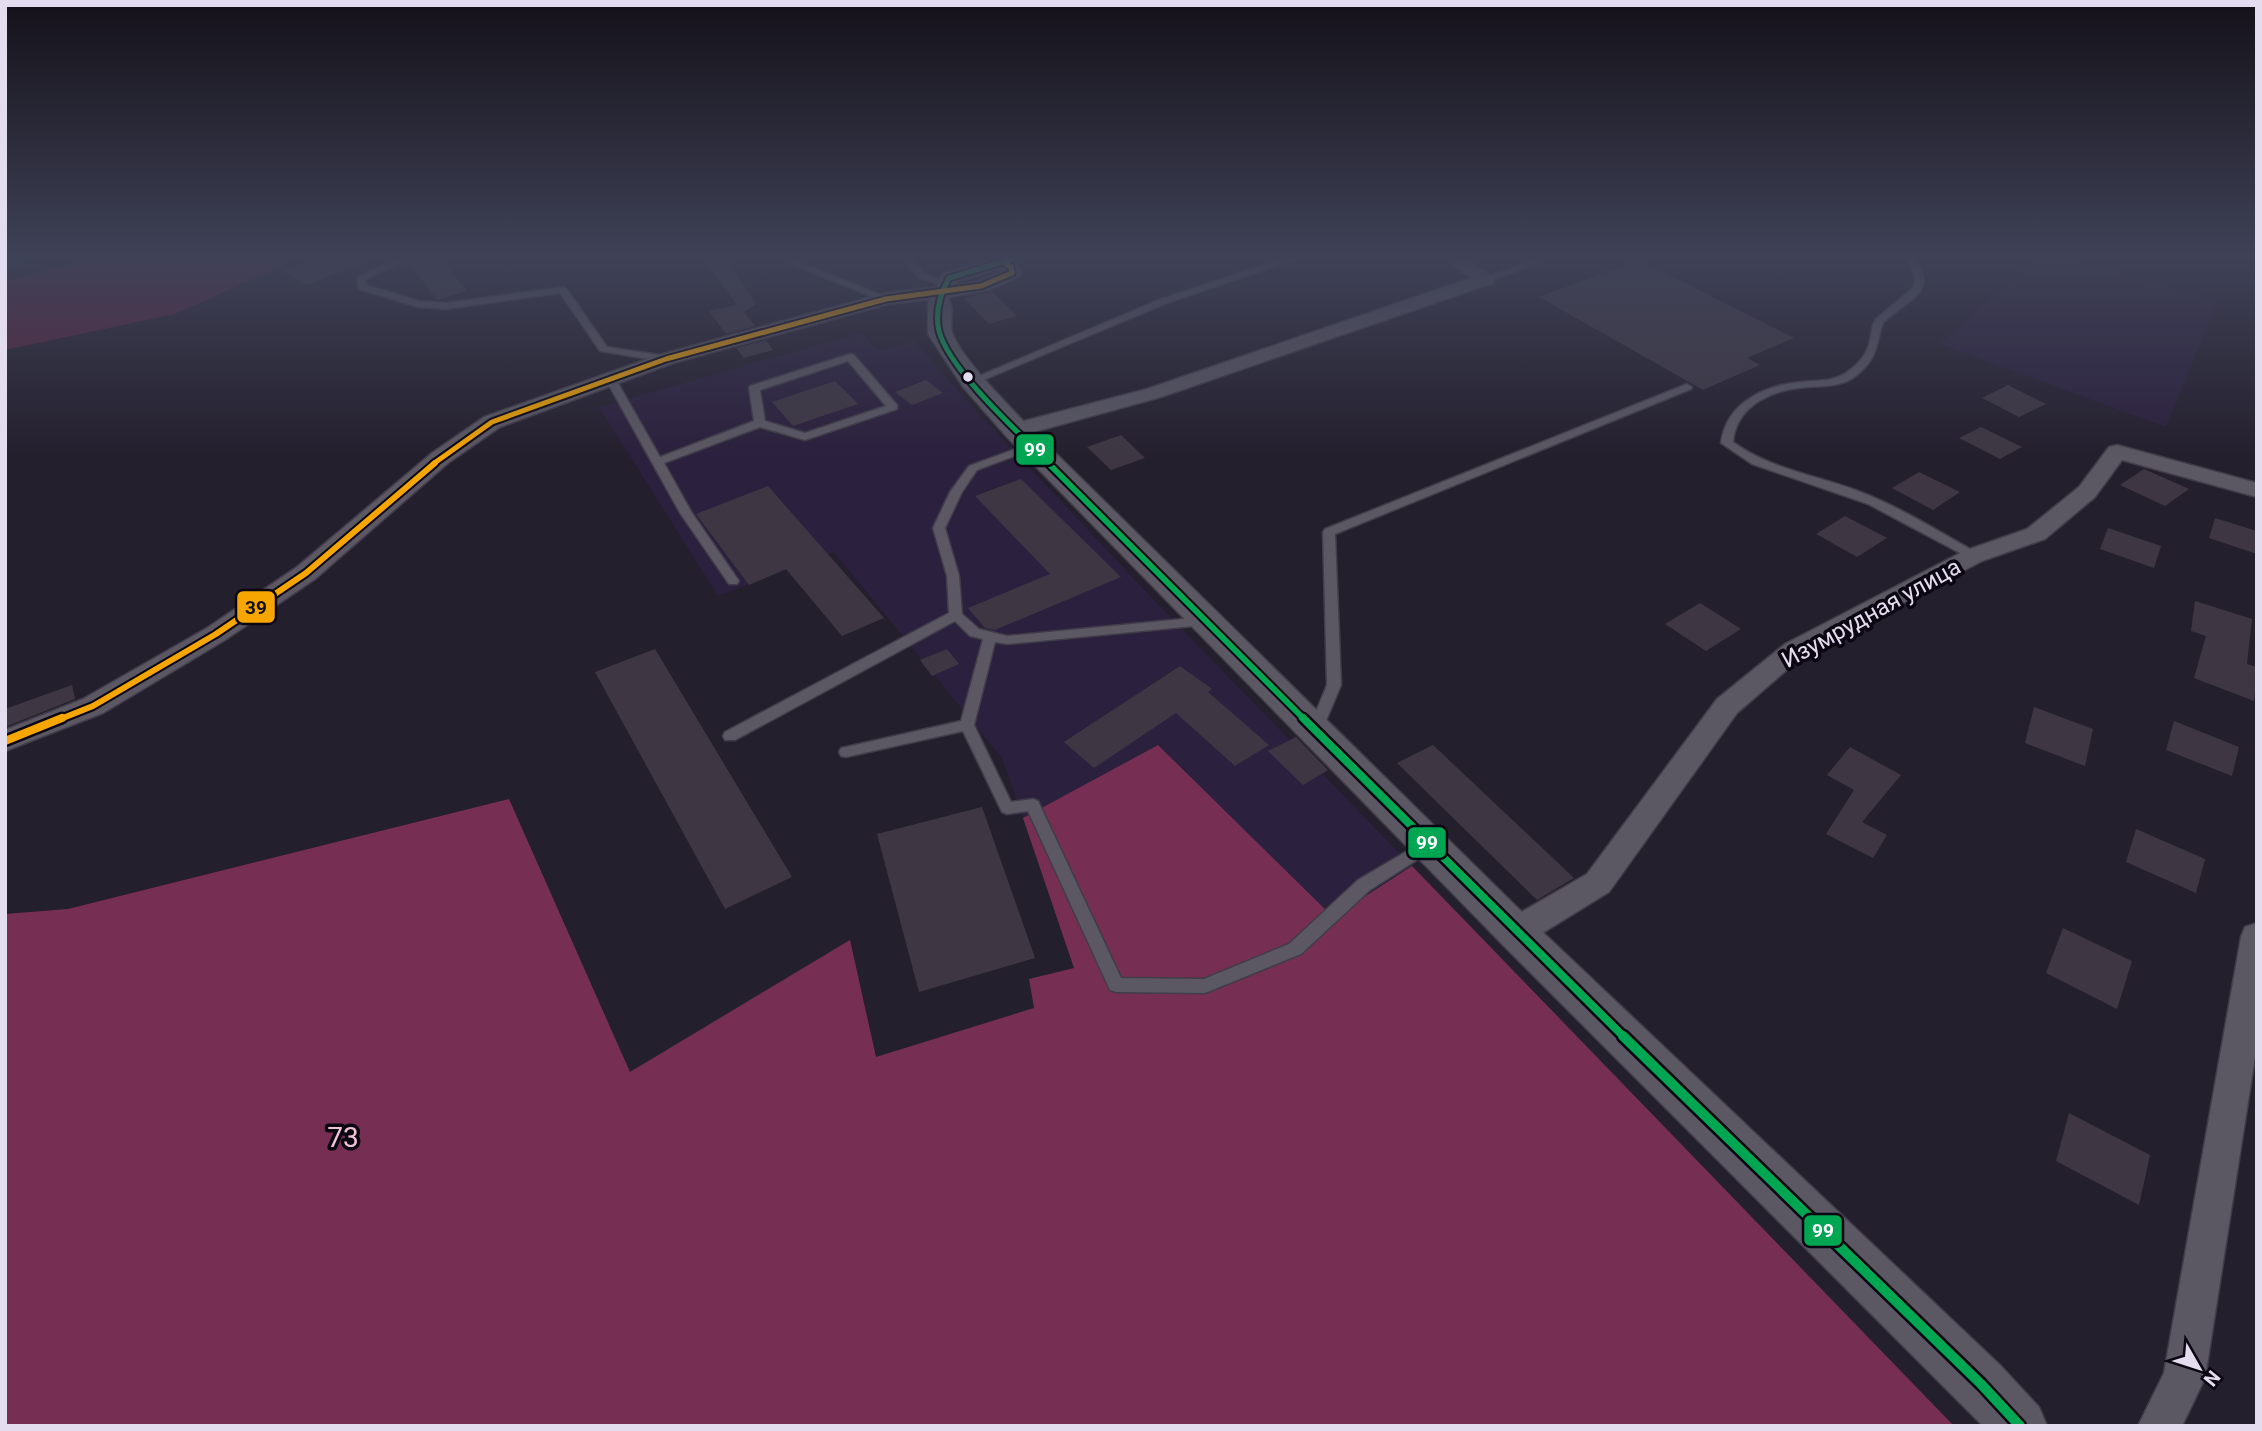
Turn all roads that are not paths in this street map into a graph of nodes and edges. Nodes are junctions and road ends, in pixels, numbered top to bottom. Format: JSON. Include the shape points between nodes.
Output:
{"nodes":[{"id":1,"x":587,"y":325,"type":"edge"},
{"id":2,"x":791,"y":325,"type":"edge"},
{"id":3,"x":940,"y":325,"type":"edge"},
{"id":4,"x":1107,"y":325,"type":"edge"},
{"id":5,"x":1353,"y":325,"type":"edge"},
{"id":6,"x":1877,"y":325,"type":"edge"},
{"id":7,"x":666,"y":359,"type":"junction"},
{"id":8,"x":610,"y":378,"type":"junction"},
{"id":9,"x":972,"y":381,"type":"junction"},
{"id":10,"x":1687,"y":387,"type":"dead end"},
{"id":11,"x":760,"y":424,"type":"junction"},
{"id":12,"x":1024,"y":438,"type":"junction"},
{"id":13,"x":656,"y":462,"type":"junction"},
{"id":14,"x":2257,"y":490,"type":"edge"},
{"id":15,"x":1973,"y":556,"type":"junction"},
{"id":16,"x":733,"y":581,"type":"dead end"},
{"id":17,"x":956,"y":615,"type":"junction"},
{"id":18,"x":1204,"y":621,"type":"junction"},
{"id":19,"x":990,"y":636,"type":"junction"},
{"id":20,"x":967,"y":725,"type":"junction"},
{"id":21,"x":1315,"y":733,"type":"junction"},
{"id":22,"x":730,"y":736,"type":"dead end"},
{"id":23,"x":5,"y":741,"type":"edge"},
{"id":24,"x":846,"y":752,"type":"dead end"},
{"id":25,"x":1429,"y":845,"type":"junction"},
{"id":26,"x":1516,"y":932,"type":"junction"},
{"id":27,"x":2257,"y":937,"type":"edge"},
{"id":28,"x":2020,"y":1426,"type":"edge"},
{"id":29,"x":2159,"y":1426,"type":"edge"}],
"edges":[{"from":1,"to":7,"type":"lane","via":[[604,349]]},
{"from":2,"to":7,"type":"street"},
{"from":3,"to":9,"type":"street","via":[[940,334]]},
{"from":4,"to":9,"type":"lane"},
{"from":5,"to":12,"type":"street"},
{"from":6,"to":15,"type":"lane","via":[[1866,359],[1849,376],[1834,383],[1768,393],[1739,409],[1727,432],[1727,443],[1741,456],[1858,495]]},
{"from":7,"to":8,"type":"street"},
{"from":8,"to":13,"type":"lane"},
{"from":8,"to":23,"type":"street","via":[[492,422],[440,458],[306,573],[216,634],[93,706]]},
{"from":9,"to":12,"type":"street"},
{"from":10,"to":21,"type":"lane","via":[[1329,532],[1334,685]]},
{"from":11,"to":11,"type":"lane","via":[[806,437],[893,407],[850,356],[754,388]]},
{"from":11,"to":13,"type":"lane"},
{"from":12,"to":17,"type":"lane","via":[[972,468],[939,528],[953,576]]},
{"from":12,"to":18,"type":"street"},
{"from":13,"to":16,"type":"lane"},
{"from":14,"to":15,"type":"street","name":"Изумрудная улица","via":[[2117,452],[2087,492],[2036,534]]},
{"from":15,"to":26,"type":"street","name":"Изумрудная улица","via":[[1794,650],[1727,706],[1598,883]]},
{"from":17,"to":19,"type":"lane","via":[[975,633]]},
{"from":17,"to":22,"type":"lane"},
{"from":18,"to":19,"type":"lane","via":[[1007,640]]},
{"from":18,"to":21,"type":"street"},
{"from":19,"to":20,"type":"lane"},
{"from":20,"to":24,"type":"lane"},
{"from":20,"to":25,"type":"lane","via":[[1007,808],[1033,805],[1116,985],[1205,986],[1295,949],[1364,885]]},
{"from":21,"to":25,"type":"street"},
{"from":25,"to":26,"type":"street"},
{"from":26,"to":28,"type":"street"},
{"from":27,"to":29,"type":"street","via":[[2184,1378]]}]}
